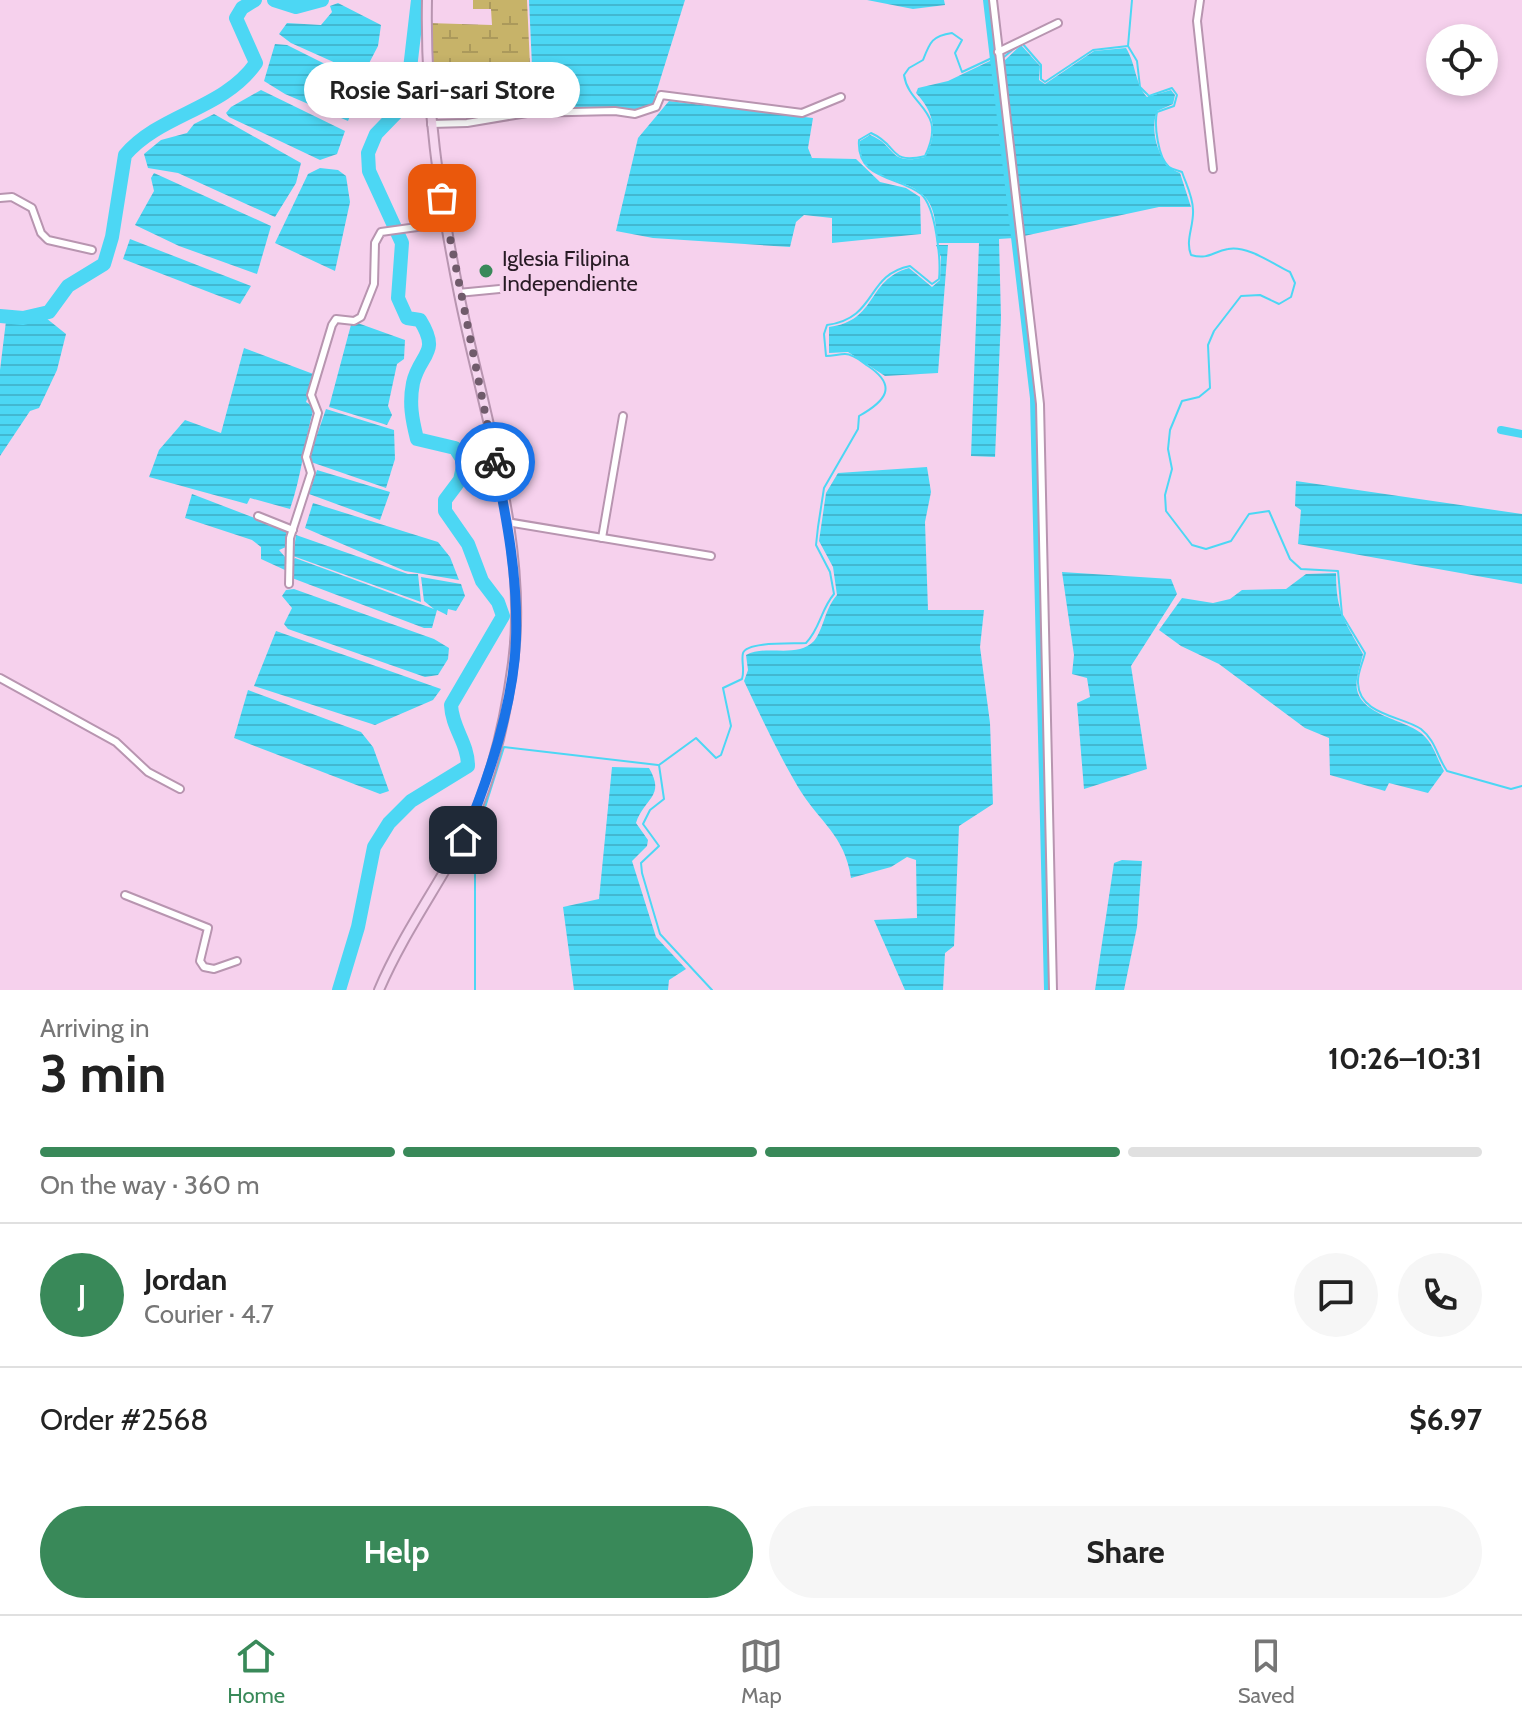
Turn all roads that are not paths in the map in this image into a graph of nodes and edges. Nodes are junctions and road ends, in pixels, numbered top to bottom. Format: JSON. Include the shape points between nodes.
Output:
{"nodes":[{"id":1,"x":427,"y":0,"type":"edge"},
{"id":2,"x":993,"y":0,"type":"edge"},
{"id":3,"x":1200,"y":0,"type":"edge"},
{"id":4,"x":1058,"y":23,"type":"dead end"},
{"id":5,"x":999,"y":57,"type":"junction"},
{"id":6,"x":841,"y":97,"type":"dead end"},
{"id":7,"x":431,"y":124,"type":"junction"},
{"id":8,"x":1213,"y":169,"type":"dead end"},
{"id":9,"x":0,"y":198,"type":"edge"},
{"id":10,"x":446,"y":223,"type":"junction"},
{"id":11,"x":92,"y":250,"type":"dead end"},
{"id":12,"x":541,"y":285,"type":"dead end"},
{"id":13,"x":458,"y":293,"type":"junction"},
{"id":14,"x":623,"y":416,"type":"dead end"},
{"id":15,"x":258,"y":516,"type":"dead end"},
{"id":16,"x":507,"y":522,"type":"junction"},
{"id":17,"x":293,"y":530,"type":"junction"},
{"id":18,"x":602,"y":538,"type":"junction"},
{"id":19,"x":711,"y":556,"type":"dead end"},
{"id":20,"x":289,"y":584,"type":"dead end"},
{"id":21,"x":0,"y":678,"type":"edge"},
{"id":22,"x":180,"y":789,"type":"dead end"},
{"id":23,"x":125,"y":895,"type":"dead end"},
{"id":24,"x":237,"y":961,"type":"dead end"},
{"id":25,"x":379,"y":990,"type":"edge"},
{"id":26,"x":1053,"y":990,"type":"edge"}],
"edges":[{"from":1,"to":7,"type":"street","via":[[425,69]]},
{"from":2,"to":5,"type":"street"},
{"from":3,"to":8,"type":"street","via":[[1197,21]]},
{"from":4,"to":5,"type":"street"},
{"from":5,"to":26,"type":"street","via":[[1040,404]]},
{"from":6,"to":7,"type":"street","via":[[802,113],[661,95],[656,107],[635,114],[527,113]]},
{"from":7,"to":10,"type":"street"},
{"from":9,"to":11,"type":"street","via":[[12,197],[32,208],[48,240]]},
{"from":10,"to":13,"type":"street"},
{"from":10,"to":17,"type":"street","via":[[387,229],[375,243],[374,284],[361,317],[334,321],[311,398],[318,410],[306,457],[311,473]]},
{"from":12,"to":13,"type":"street"},
{"from":13,"to":16,"type":"street"},
{"from":14,"to":18,"type":"street"},
{"from":15,"to":17,"type":"street"},
{"from":16,"to":18,"type":"street"},
{"from":16,"to":25,"type":"street","via":[[516,640],[490,764],[463,840],[406,933]]},
{"from":17,"to":20,"type":"street"},
{"from":18,"to":19,"type":"street"},
{"from":21,"to":22,"type":"street","via":[[108,738],[148,772]]},
{"from":23,"to":24,"type":"street","via":[[208,928],[200,961],[204,967]]}]}
